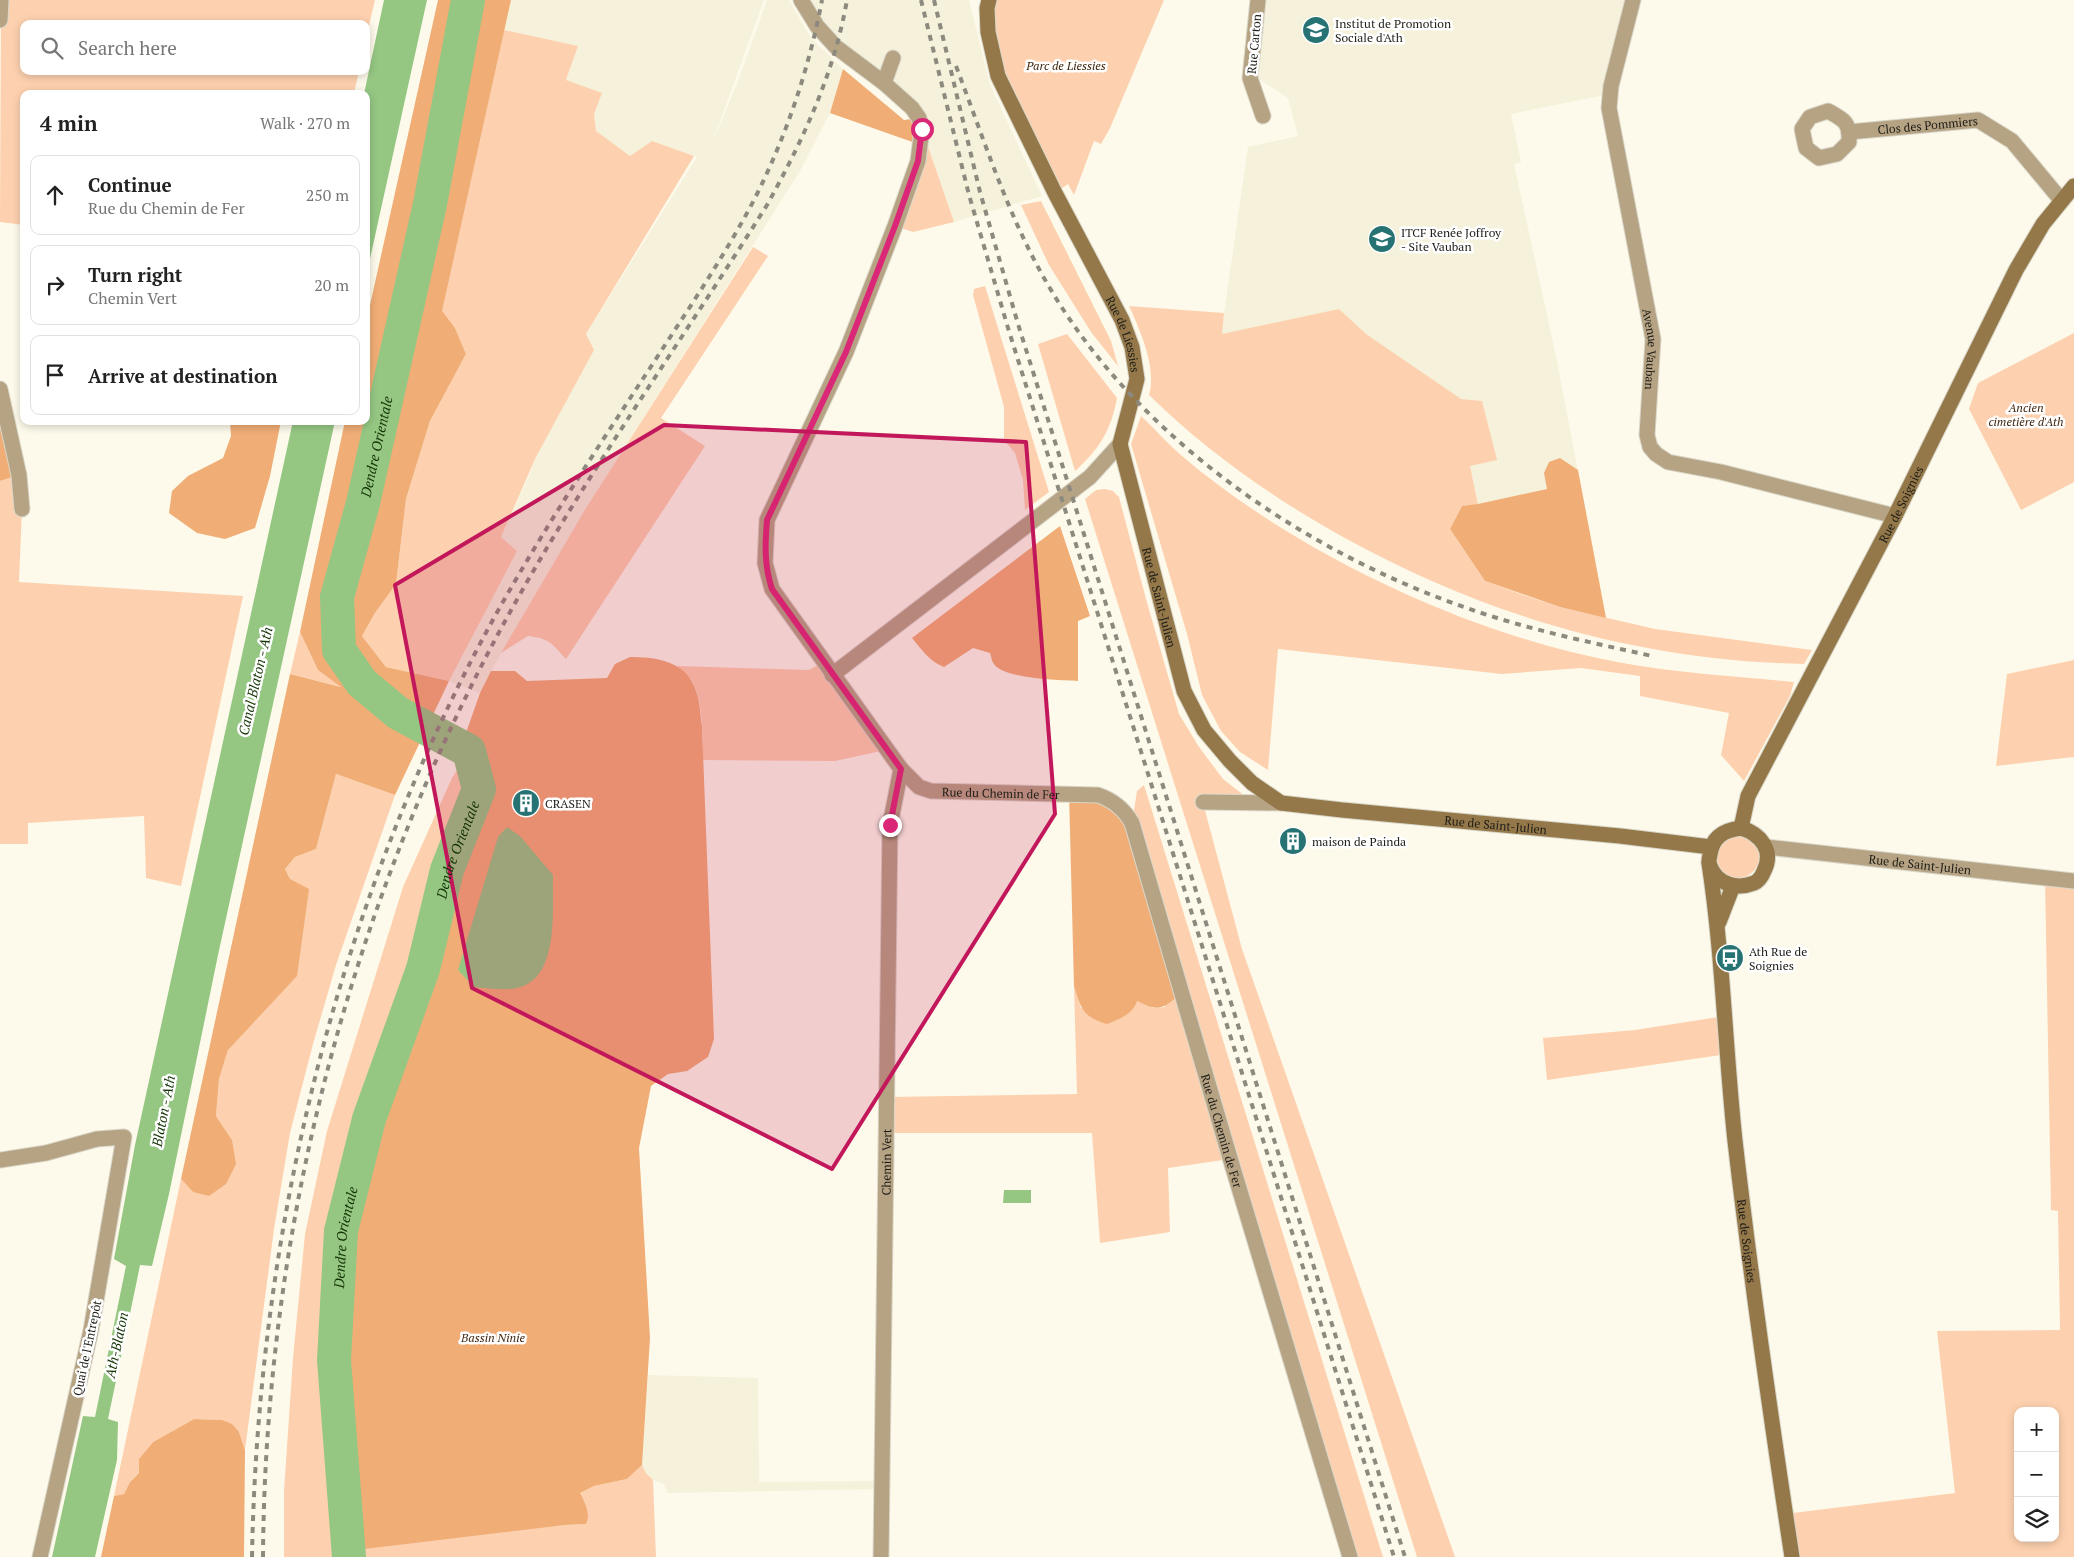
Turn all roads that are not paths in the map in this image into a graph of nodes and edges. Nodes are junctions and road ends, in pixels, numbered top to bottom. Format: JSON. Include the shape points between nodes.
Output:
{"nodes":[{"id":1,"x":2,"y":0,"type":"edge"},
{"id":2,"x":801,"y":0,"type":"edge"},
{"id":3,"x":989,"y":0,"type":"edge"},
{"id":4,"x":1258,"y":0,"type":"edge"},
{"id":5,"x":1633,"y":0,"type":"edge"},
{"id":6,"x":0,"y":20,"type":"edge"},
{"id":7,"x":893,"y":58,"type":"dead end"},
{"id":8,"x":884,"y":83,"type":"junction"},
{"id":9,"x":1263,"y":116,"type":"dead end"},
{"id":10,"x":1849,"y":132,"type":"dead end"},
{"id":11,"x":2074,"y":186,"type":"edge"},
{"id":12,"x":2061,"y":200,"type":"junction"},
{"id":13,"x":0,"y":389,"type":"edge"},
{"id":14,"x":1120,"y":444,"type":"junction"},
{"id":15,"x":22,"y":509,"type":"dead end"},
{"id":16,"x":1895,"y":516,"type":"junction"},
{"id":17,"x":832,"y":675,"type":"junction"},
{"id":18,"x":901,"y":769,"type":"junction"},
{"id":19,"x":1203,"y":802,"type":"dead end"},
{"id":20,"x":1281,"y":803,"type":"junction"},
{"id":21,"x":1741,"y":828,"type":"junction"},
{"id":22,"x":1711,"y":847,"type":"junction"},
{"id":23,"x":1766,"y":847,"type":"junction"},
{"id":24,"x":1709,"y":863,"type":"junction"},
{"id":25,"x":2074,"y":881,"type":"edge"},
{"id":26,"x":1733,"y":886,"type":"junction"},
{"id":27,"x":1718,"y":924,"type":"junction"},
{"id":28,"x":0,"y":1160,"type":"edge"},
{"id":29,"x":40,"y":1557,"type":"edge"},
{"id":30,"x":881,"y":1557,"type":"edge"},
{"id":31,"x":1350,"y":1557,"type":"edge"},
{"id":32,"x":1792,"y":1557,"type":"edge"}],
"edges":[{"from":1,"to":6,"type":"street"},
{"from":2,"to":8,"type":"street","name":"Rue du Chemin de Fer","via":[[817,26],[836,47]]},
{"from":3,"to":14,"type":"street","name":"Rue de Liessies","via":[[988,32],[998,76],[1122,320],[1132,347],[1137,379]]},
{"from":4,"to":9,"type":"street","name":"Rue Carton","via":[[1250,78]]},
{"from":5,"to":16,"type":"street","name":"Avenue Vauban","via":[[1611,86],[1609,108],[1653,339],[1647,435],[1650,446],[1668,462],[1721,472]]},
{"from":7,"to":8,"type":"street"},
{"from":8,"to":17,"type":"street","name":"Rue du Chemin de Fer","via":[[919,118],[922,129],[918,161],[846,352],[767,520],[765,563],[772,589]]},
{"from":10,"to":12,"type":"street","name":"Clos des Pommiers","via":[[1978,120],[2012,141]]},
{"from":11,"to":12,"type":"street","name":"Rue de Soignies"},
{"from":12,"to":16,"type":"street","name":"Rue de Soignies","via":[[2042,224],[2016,270]]},
{"from":13,"to":15,"type":"street","via":[[19,475]]},
{"from":14,"to":17,"type":"street","name":"Rue de Liessies","via":[[1090,477]]},
{"from":14,"to":20,"type":"street","name":"Rue de Saint-Julien","via":[[1184,691],[1204,730],[1252,783]]},
{"from":16,"to":21,"type":"street","name":"Rue de Soignies","via":[[1748,796]]},
{"from":17,"to":18,"type":"street","name":"Rue du Chemin de Fer"},
{"from":18,"to":30,"type":"street","name":"Chemin Vert","via":[[890,825]]},
{"from":18,"to":31,"type":"street","name":"Rue du Chemin de Fer","via":[[919,787],[931,792],[1098,795],[1120,807],[1132,823]]},
{"from":19,"to":20,"type":"street","name":"Rue de Saint-Julien"},
{"from":20,"to":22,"type":"street","name":"Rue de Saint-Julien"},
{"from":21,"to":22,"type":"street","via":[[1723,833]]},
{"from":21,"to":23,"type":"street","via":[[1756,834]]},
{"from":22,"to":24,"type":"street"},
{"from":23,"to":25,"type":"street","name":"Rue de Saint-Julien"},
{"from":23,"to":26,"type":"street","via":[[1767,867],[1762,876],[1755,882]]},
{"from":24,"to":26,"type":"street","via":[[1717,878]]},
{"from":24,"to":27,"type":"street","name":"Rue de Soignies"},
{"from":26,"to":27,"type":"street","name":"Rue de Soignies"},
{"from":27,"to":32,"type":"street","name":"Rue de Soignies","via":[[1736,1149],[1764,1373]]},
{"from":28,"to":29,"type":"street","name":"Quai de l'Entrepôt","via":[[124,1137],[91,1330]]}]}
